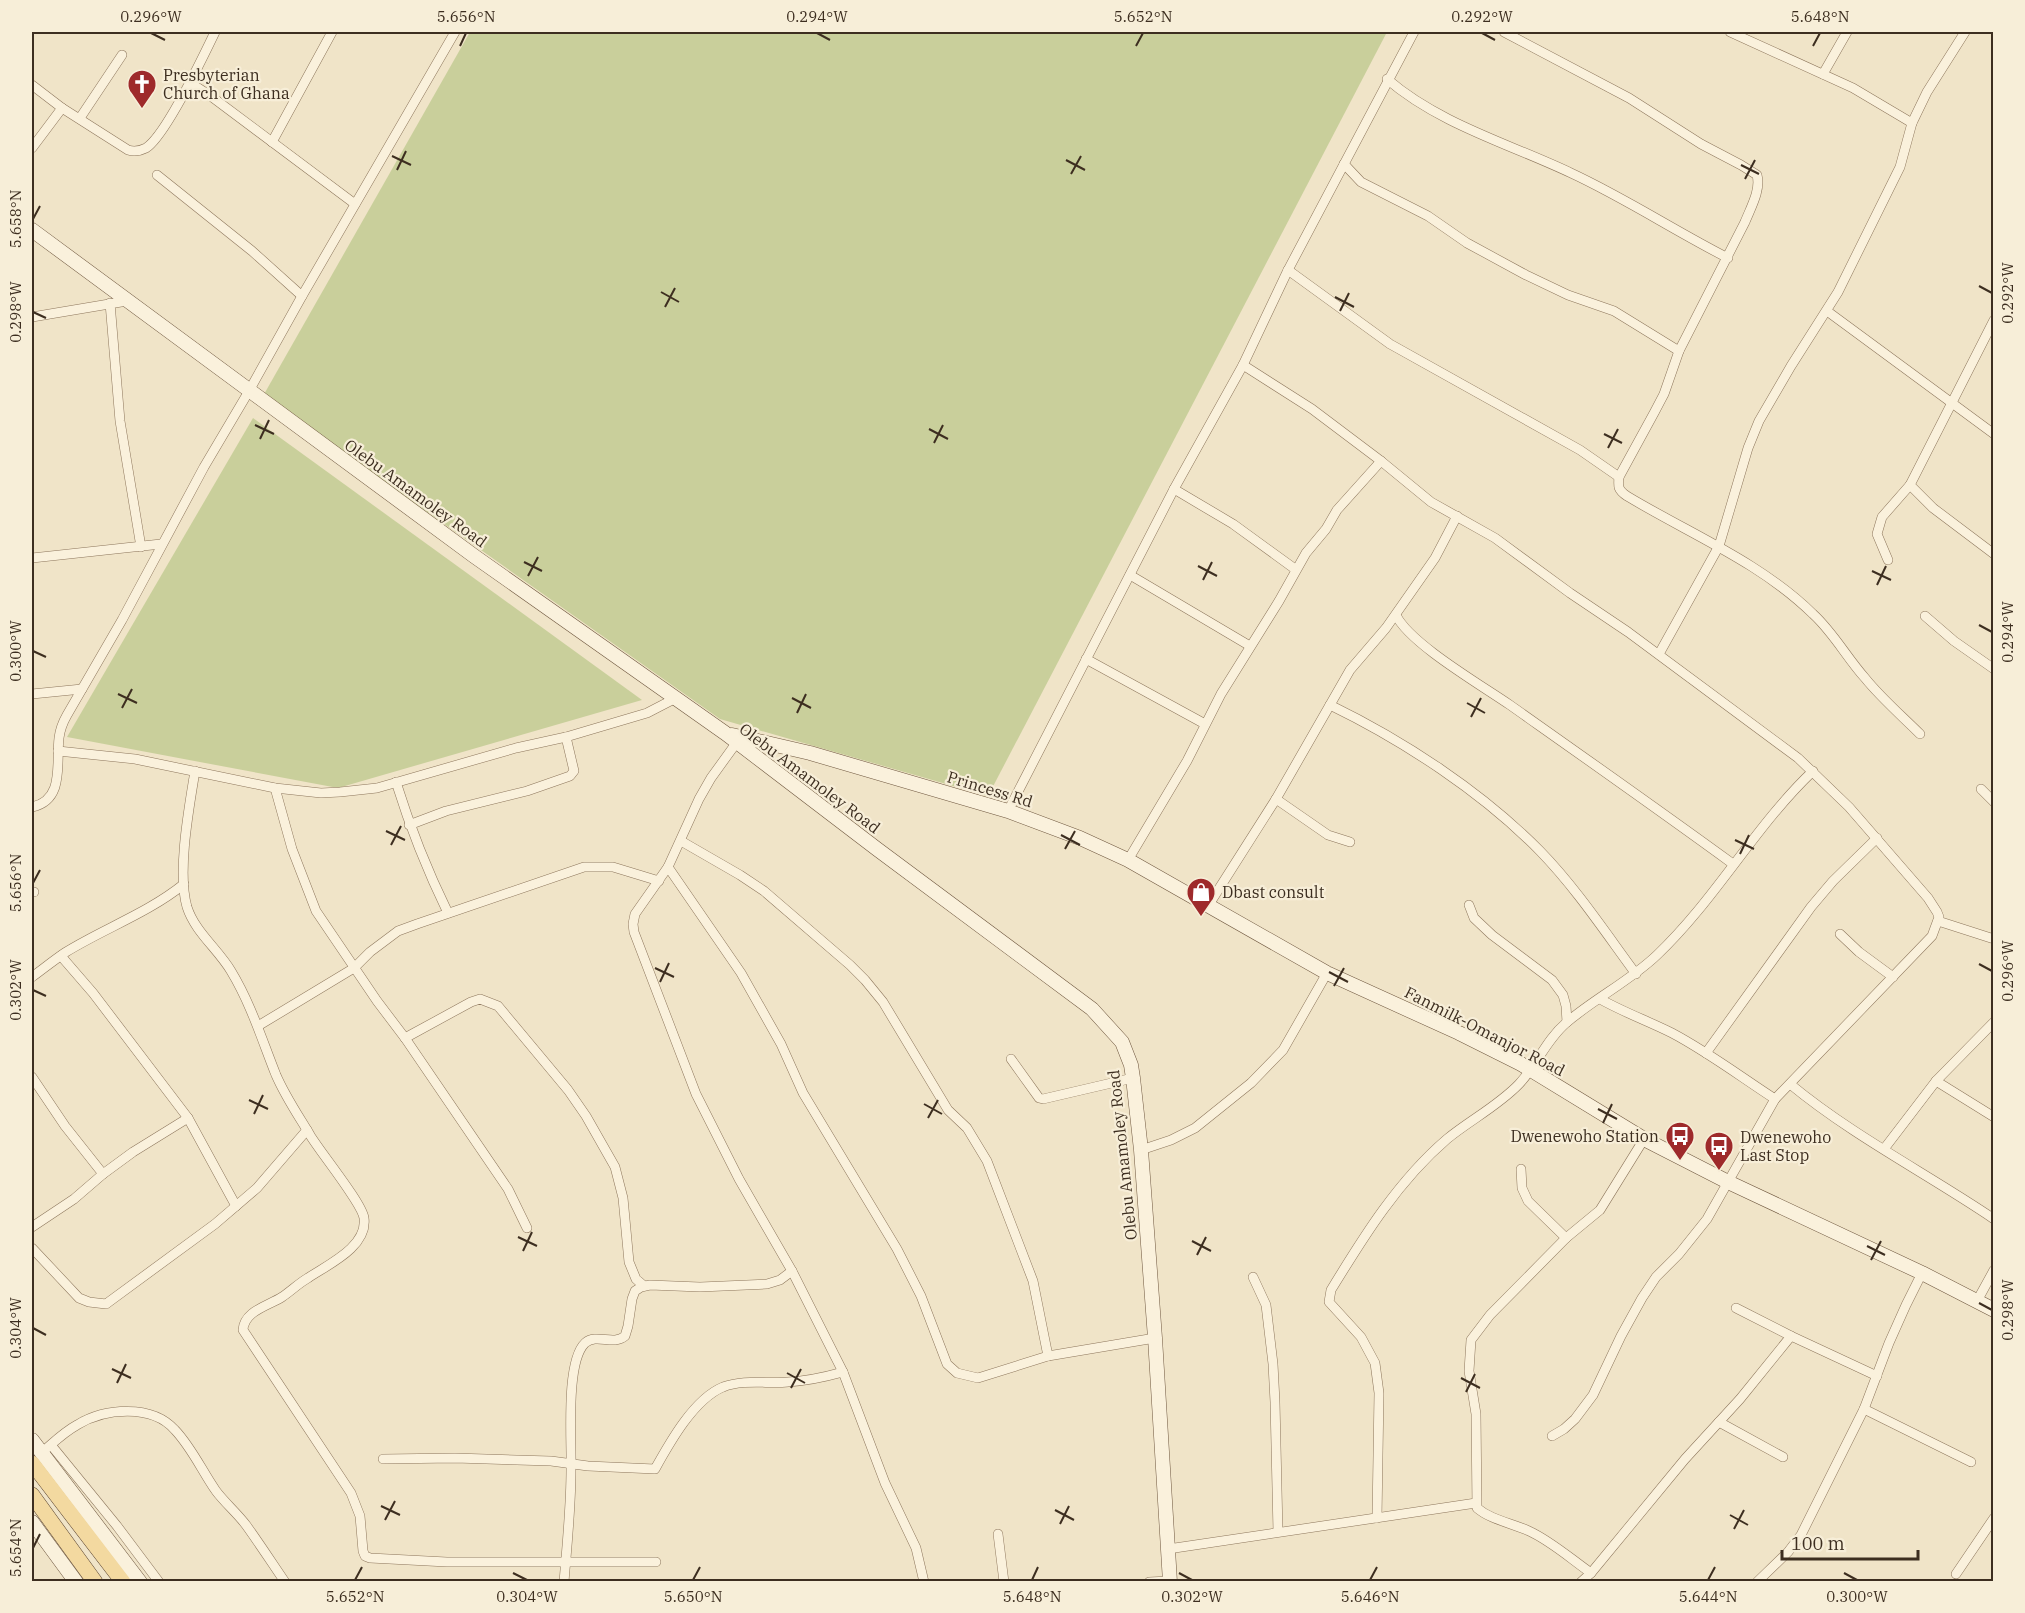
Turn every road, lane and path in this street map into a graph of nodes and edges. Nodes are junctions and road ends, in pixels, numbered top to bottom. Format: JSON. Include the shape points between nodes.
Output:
{"nodes":[{"id":1,"x":215,"y":32,"type":"edge"},
{"id":2,"x":332,"y":32,"type":"edge"},
{"id":3,"x":455,"y":32,"type":"edge"},
{"id":4,"x":1414,"y":32,"type":"edge"},
{"id":5,"x":1504,"y":32,"type":"edge"},
{"id":6,"x":1730,"y":32,"type":"edge"},
{"id":7,"x":1847,"y":32,"type":"edge"},
{"id":8,"x":1965,"y":32,"type":"edge"},
{"id":9,"x":122,"y":55,"type":"dead end"},
{"id":10,"x":1823,"y":74,"type":"junction"},
{"id":11,"x":1388,"y":79,"type":"junction"},
{"id":12,"x":189,"y":82,"type":"junction"},
{"id":13,"x":32,"y":85,"type":"edge"},
{"id":14,"x":62,"y":108,"type":"junction"},
{"id":15,"x":80,"y":118,"type":"junction"},
{"id":16,"x":1912,"y":123,"type":"junction"},
{"id":17,"x":272,"y":142,"type":"junction"},
{"id":18,"x":32,"y":148,"type":"edge"},
{"id":19,"x":1344,"y":164,"type":"junction"},
{"id":20,"x":157,"y":175,"type":"dead end"},
{"id":21,"x":355,"y":204,"type":"junction"},
{"id":22,"x":32,"y":230,"type":"edge"},
{"id":23,"x":1728,"y":258,"type":"junction"},
{"id":24,"x":1288,"y":270,"type":"junction"},
{"id":25,"x":302,"y":296,"type":"junction"},
{"id":26,"x":127,"y":301,"type":"junction"},
{"id":27,"x":110,"y":303,"type":"junction"},
{"id":28,"x":1827,"y":311,"type":"junction"},
{"id":29,"x":32,"y":317,"type":"edge"},
{"id":30,"x":1994,"y":320,"type":"edge"},
{"id":31,"x":1679,"y":351,"type":"junction"},
{"id":32,"x":1243,"y":364,"type":"junction"},
{"id":33,"x":249,"y":391,"type":"junction"},
{"id":34,"x":1952,"y":405,"type":"junction"},
{"id":35,"x":1994,"y":434,"type":"edge"},
{"id":36,"x":1381,"y":461,"type":"junction"},
{"id":37,"x":1619,"y":477,"type":"junction"},
{"id":38,"x":1910,"y":485,"type":"junction"},
{"id":39,"x":1174,"y":489,"type":"junction"},
{"id":40,"x":1457,"y":516,"type":"junction"},
{"id":41,"x":161,"y":544,"type":"junction"},
{"id":42,"x":1719,"y":546,"type":"junction"},
{"id":43,"x":141,"y":547,"type":"junction"},
{"id":44,"x":1994,"y":554,"type":"edge"},
{"id":45,"x":32,"y":558,"type":"edge"},
{"id":46,"x":1888,"y":560,"type":"dead end"},
{"id":47,"x":1295,"y":569,"type":"junction"},
{"id":48,"x":1130,"y":575,"type":"junction"},
{"id":49,"x":1396,"y":615,"type":"junction"},
{"id":50,"x":1925,"y":616,"type":"dead end"},
{"id":51,"x":1250,"y":646,"type":"junction"},
{"id":52,"x":1659,"y":654,"type":"junction"},
{"id":53,"x":1086,"y":659,"type":"junction"},
{"id":54,"x":1994,"y":669,"type":"edge"},
{"id":55,"x":82,"y":689,"type":"junction"},
{"id":56,"x":32,"y":694,"type":"edge"},
{"id":57,"x":676,"y":698,"type":"junction"},
{"id":58,"x":1330,"y":705,"type":"junction"},
{"id":59,"x":1205,"y":724,"type":"junction"},
{"id":60,"x":725,"y":733,"type":"junction"},
{"id":61,"x":1920,"y":734,"type":"dead end"},
{"id":62,"x":566,"y":737,"type":"junction"},
{"id":63,"x":737,"y":742,"type":"junction"},
{"id":64,"x":58,"y":751,"type":"junction"},
{"id":65,"x":195,"y":771,"type":"junction"},
{"id":66,"x":1813,"y":771,"type":"junction"},
{"id":67,"x":396,"y":782,"type":"junction"},
{"id":68,"x":275,"y":788,"type":"junction"},
{"id":69,"x":1981,"y":789,"type":"dead end"},
{"id":70,"x":1276,"y":799,"type":"junction"},
{"id":71,"x":1994,"y":802,"type":"edge"},
{"id":72,"x":32,"y":807,"type":"edge"},
{"id":73,"x":1008,"y":811,"type":"junction"},
{"id":74,"x":409,"y":825,"type":"junction"},
{"id":75,"x":1877,"y":838,"type":"junction"},
{"id":76,"x":681,"y":842,"type":"junction"},
{"id":77,"x":1350,"y":842,"type":"dead end"},
{"id":78,"x":1128,"y":860,"type":"junction"},
{"id":79,"x":1733,"y":864,"type":"junction"},
{"id":80,"x":668,"y":867,"type":"junction"},
{"id":81,"x":659,"y":881,"type":"junction"},
{"id":82,"x":184,"y":884,"type":"junction"},
{"id":83,"x":1469,"y":905,"type":"dead end"},
{"id":84,"x":1208,"y":906,"type":"junction"},
{"id":85,"x":448,"y":913,"type":"junction"},
{"id":86,"x":1938,"y":921,"type":"junction"},
{"id":87,"x":1840,"y":934,"type":"dead end"},
{"id":88,"x":1994,"y":939,"type":"edge"},
{"id":89,"x":61,"y":956,"type":"junction"},
{"id":90,"x":354,"y":968,"type":"junction"},
{"id":91,"x":1327,"y":973,"type":"junction"},
{"id":92,"x":1636,"y":974,"type":"junction"},
{"id":93,"x":32,"y":977,"type":"edge"},
{"id":94,"x":1893,"y":977,"type":"junction"},
{"id":95,"x":1600,"y":999,"type":"junction"},
{"id":96,"x":1567,"y":1022,"type":"junction"},
{"id":97,"x":1994,"y":1022,"type":"edge"},
{"id":98,"x":258,"y":1026,"type":"junction"},
{"id":99,"x":405,"y":1038,"type":"junction"},
{"id":100,"x":1706,"y":1053,"type":"junction"},
{"id":101,"x":1011,"y":1059,"type":"dead end"},
{"id":102,"x":1531,"y":1070,"type":"junction"},
{"id":103,"x":32,"y":1077,"type":"edge"},
{"id":104,"x":1133,"y":1078,"type":"junction"},
{"id":105,"x":1936,"y":1081,"type":"junction"},
{"id":106,"x":1790,"y":1084,"type":"junction"},
{"id":107,"x":1775,"y":1099,"type":"junction"},
{"id":108,"x":1994,"y":1117,"type":"edge"},
{"id":109,"x":188,"y":1118,"type":"junction"},
{"id":110,"x":307,"y":1130,"type":"junction"},
{"id":111,"x":1644,"y":1139,"type":"junction"},
{"id":112,"x":1884,"y":1149,"type":"junction"},
{"id":113,"x":1141,"y":1150,"type":"junction"},
{"id":114,"x":1521,"y":1169,"type":"dead end"},
{"id":115,"x":103,"y":1174,"type":"junction"},
{"id":116,"x":1728,"y":1182,"type":"junction"},
{"id":117,"x":236,"y":1206,"type":"junction"},
{"id":118,"x":1994,"y":1219,"type":"edge"},
{"id":119,"x":32,"y":1227,"type":"edge"},
{"id":120,"x":527,"y":1228,"type":"dead end"},
{"id":121,"x":1566,"y":1238,"type":"junction"},
{"id":122,"x":32,"y":1248,"type":"edge"},
{"id":123,"x":1994,"y":1270,"type":"edge"},
{"id":124,"x":792,"y":1271,"type":"junction"},
{"id":125,"x":1923,"y":1273,"type":"junction"},
{"id":126,"x":1253,"y":1277,"type":"dead end"},
{"id":127,"x":644,"y":1286,"type":"junction"},
{"id":128,"x":1977,"y":1301,"type":"junction"},
{"id":129,"x":1736,"y":1308,"type":"dead end"},
{"id":130,"x":1994,"y":1310,"type":"edge"},
{"id":131,"x":1791,"y":1336,"type":"junction"},
{"id":132,"x":1155,"y":1338,"type":"junction"},
{"id":133,"x":1048,"y":1356,"type":"junction"},
{"id":134,"x":843,"y":1372,"type":"junction"},
{"id":135,"x":1877,"y":1376,"type":"junction"},
{"id":136,"x":1863,"y":1409,"type":"junction"},
{"id":137,"x":1719,"y":1422,"type":"junction"},
{"id":138,"x":1551,"y":1436,"type":"dead end"},
{"id":139,"x":32,"y":1440,"type":"edge"},
{"id":140,"x":41,"y":1454,"type":"edge"},
{"id":141,"x":1783,"y":1457,"type":"dead end"},
{"id":142,"x":383,"y":1459,"type":"dead end"},
{"id":143,"x":1971,"y":1462,"type":"dead end"},
{"id":144,"x":571,"y":1463,"type":"junction"},
{"id":145,"x":72,"y":1481,"type":"junction"},
{"id":146,"x":32,"y":1495,"type":"edge"},
{"id":147,"x":1476,"y":1503,"type":"junction"},
{"id":148,"x":1377,"y":1518,"type":"junction"},
{"id":149,"x":1994,"y":1518,"type":"edge"},
{"id":150,"x":32,"y":1522,"type":"edge"},
{"id":151,"x":1278,"y":1532,"type":"junction"},
{"id":152,"x":998,"y":1534,"type":"dead end"},
{"id":153,"x":89,"y":1538,"type":"junction"},
{"id":154,"x":71,"y":1549,"type":"junction"},
{"id":155,"x":1168,"y":1549,"type":"junction"},
{"id":156,"x":566,"y":1562,"type":"junction"},
{"id":157,"x":656,"y":1562,"type":"dead end"},
{"id":158,"x":145,"y":1563,"type":"junction"},
{"id":159,"x":1592,"y":1573,"type":"junction"},
{"id":160,"x":1956,"y":1574,"type":"dead end"},
{"id":161,"x":132,"y":1578,"type":"edge"},
{"id":162,"x":76,"y":1581,"type":"edge"},
{"id":163,"x":95,"y":1581,"type":"edge"},
{"id":164,"x":159,"y":1581,"type":"edge"},
{"id":165,"x":285,"y":1581,"type":"edge"},
{"id":166,"x":564,"y":1581,"type":"edge"},
{"id":167,"x":924,"y":1581,"type":"edge"},
{"id":168,"x":1004,"y":1581,"type":"edge"},
{"id":169,"x":1149,"y":1581,"type":"edge"},
{"id":170,"x":1170,"y":1581,"type":"edge"},
{"id":171,"x":1581,"y":1581,"type":"edge"},
{"id":172,"x":1757,"y":1581,"type":"edge"}],
"edges":[{"from":1,"to":12,"type":"street"},
{"from":2,"to":17,"type":"street"},
{"from":3,"to":21,"type":"street"},
{"from":4,"to":11,"type":"street"},
{"from":5,"to":23,"type":"street","via":[[1629,98],[1756,175],[1759,182],[1754,201]]},
{"from":6,"to":10,"type":"street"},
{"from":7,"to":10,"type":"street"},
{"from":8,"to":16,"type":"street"},
{"from":9,"to":15,"type":"street"},
{"from":10,"to":16,"type":"street"},
{"from":11,"to":19,"type":"street"},
{"from":11,"to":23,"type":"street","via":[[1403,93],[1436,112],[1579,177]]},
{"from":12,"to":15,"type":"street","via":[[160,133],[136,151],[128,150]]},
{"from":12,"to":17,"type":"street"},
{"from":13,"to":14,"type":"street"},
{"from":14,"to":15,"type":"street"},
{"from":14,"to":18,"type":"street"},
{"from":16,"to":28,"type":"street","via":[[1900,167]]},
{"from":17,"to":21,"type":"street"},
{"from":19,"to":24,"type":"street"},
{"from":19,"to":31,"type":"street","via":[[1361,182],[1428,216],[1467,243],[1568,295],[1614,311]]},
{"from":20,"to":25,"type":"street"},
{"from":21,"to":25,"type":"street"},
{"from":22,"to":26,"type":"street","name":"Olebu Amamoley Road"},
{"from":23,"to":31,"type":"street"},
{"from":24,"to":32,"type":"street"},
{"from":24,"to":37,"type":"street","via":[[1390,344],[1580,450]]},
{"from":25,"to":33,"type":"street"},
{"from":26,"to":27,"type":"street"},
{"from":26,"to":33,"type":"street","name":"Olebu Amamoley Road"},
{"from":27,"to":29,"type":"street"},
{"from":27,"to":43,"type":"street","via":[[120,421]]},
{"from":28,"to":34,"type":"street"},
{"from":28,"to":42,"type":"street","via":[[1760,421]]},
{"from":30,"to":34,"type":"street"},
{"from":31,"to":37,"type":"street","via":[[1664,394]]},
{"from":32,"to":36,"type":"street"},
{"from":32,"to":39,"type":"street"},
{"from":33,"to":41,"type":"street"},
{"from":33,"to":57,"type":"street","name":"Olebu Amamoley Road"},
{"from":34,"to":35,"type":"street"},
{"from":34,"to":38,"type":"street"},
{"from":36,"to":40,"type":"street","via":[[1431,502]]},
{"from":36,"to":47,"type":"street","via":[[1337,510]]},
{"from":37,"to":42,"type":"street","via":[[1620,491]]},
{"from":38,"to":44,"type":"street","via":[[1933,508]]},
{"from":38,"to":46,"type":"street","via":[[1882,517],[1877,534]]},
{"from":39,"to":47,"type":"street","via":[[1233,524]]},
{"from":39,"to":48,"type":"street"},
{"from":40,"to":49,"type":"street","via":[[1435,558]]},
{"from":40,"to":52,"type":"street","via":[[1495,538]]},
{"from":41,"to":43,"type":"street"},
{"from":41,"to":55,"type":"street"},
{"from":42,"to":52,"type":"street"},
{"from":42,"to":61,"type":"street","via":[[1767,576],[1814,614],[1866,680]]},
{"from":43,"to":45,"type":"street"},
{"from":47,"to":51,"type":"street"},
{"from":48,"to":51,"type":"street"},
{"from":48,"to":53,"type":"street"},
{"from":49,"to":58,"type":"street","via":[[1350,670]]},
{"from":49,"to":79,"type":"street","via":[[1413,637]]},
{"from":50,"to":54,"type":"street"},
{"from":51,"to":59,"type":"street"},
{"from":52,"to":66,"type":"street"},
{"from":53,"to":59,"type":"street"},
{"from":53,"to":73,"type":"street"},
{"from":55,"to":56,"type":"street"},
{"from":55,"to":64,"type":"street","via":[[60,729]]},
{"from":57,"to":60,"type":"street","name":"Olebu Amamoley Road"},
{"from":57,"to":62,"type":"street","via":[[647,713]]},
{"from":58,"to":70,"type":"street"},
{"from":58,"to":92,"type":"street","via":[[1376,728],[1484,801],[1566,880]]},
{"from":59,"to":78,"type":"street"},
{"from":60,"to":63,"type":"street","name":"Olebu Amamoley Road"},
{"from":60,"to":73,"type":"street","name":"Princess Rd"},
{"from":62,"to":67,"type":"street"},
{"from":62,"to":74,"type":"street","via":[[574,771],[570,776]]},
{"from":63,"to":76,"type":"street","via":[[699,799]]},
{"from":63,"to":104,"type":"street","name":"Olebu Amamoley Road","via":[[1092,1009],[1122,1042]]},
{"from":64,"to":65,"type":"street","via":[[135,759]]},
{"from":64,"to":72,"type":"street","via":[[53,793],[44,803]]},
{"from":65,"to":68,"type":"street"},
{"from":65,"to":82,"type":"street","via":[[186,826]]},
{"from":66,"to":75,"type":"street"},
{"from":66,"to":79,"type":"street"},
{"from":67,"to":68,"type":"street","via":[[377,788],[321,793]]},
{"from":67,"to":74,"type":"street"},
{"from":68,"to":90,"type":"street","via":[[292,849],[316,910]]},
{"from":69,"to":71,"type":"street"},
{"from":70,"to":77,"type":"street","via":[[1328,835]]},
{"from":70,"to":84,"type":"street"},
{"from":73,"to":78,"type":"street","name":"Princess Rd"},
{"from":74,"to":85,"type":"street"},
{"from":75,"to":86,"type":"street","via":[[1928,898]]},
{"from":75,"to":100,"type":"street","via":[[1811,907]]},
{"from":76,"to":80,"type":"street"},
{"from":76,"to":133,"type":"street","via":[[764,891],[850,965],[883,1002],[948,1110],[967,1128],[987,1161],[1033,1281]]},
{"from":78,"to":84,"type":"street","name":"Princess Rd"},
{"from":79,"to":92,"type":"street","via":[[1700,908]]},
{"from":80,"to":81,"type":"street"},
{"from":80,"to":133,"type":"street","via":[[741,973],[803,1093],[902,1259],[947,1364],[957,1373],[978,1378]]},
{"from":81,"to":85,"type":"street","via":[[613,867],[584,867]]},
{"from":81,"to":124,"type":"street","via":[[634,914],[634,932],[696,1094]]},
{"from":82,"to":89,"type":"street"},
{"from":82,"to":98,"type":"street","via":[[187,907],[230,969]]},
{"from":83,"to":96,"type":"street","via":[[1474,918],[1492,935],[1552,980],[1563,995]]},
{"from":84,"to":91,"type":"street","name":"Princess Rd"},
{"from":85,"to":90,"type":"street","via":[[398,931]]},
{"from":86,"to":88,"type":"street"},
{"from":86,"to":94,"type":"street","via":[[1932,936]]},
{"from":87,"to":94,"type":"street"},
{"from":89,"to":93,"type":"street"},
{"from":89,"to":109,"type":"street"},
{"from":90,"to":98,"type":"street"},
{"from":90,"to":99,"type":"street"},
{"from":91,"to":102,"type":"street","name":"Fanmilk-Omanjor Road"},
{"from":91,"to":113,"type":"street","via":[[1283,1050],[1251,1083],[1195,1128]]},
{"from":92,"to":95,"type":"street"},
{"from":94,"to":106,"type":"street"},
{"from":95,"to":96,"type":"street"},
{"from":95,"to":100,"type":"street"},
{"from":96,"to":102,"type":"street"},
{"from":97,"to":105,"type":"street"},
{"from":98,"to":110,"type":"street","via":[[277,1076]]},
{"from":99,"to":120,"type":"street","via":[[508,1189]]},
{"from":99,"to":127,"type":"street","via":[[471,1002],[480,999],[498,1006],[568,1090],[615,1167],[623,1198],[629,1262],[636,1279]]},
{"from":100,"to":107,"type":"street"},
{"from":101,"to":104,"type":"street","via":[[1043,1099]]},
{"from":102,"to":111,"type":"street","name":"Fanmilk-Omanjor Road"},
{"from":102,"to":148,"type":"street","via":[[1406,1179],[1331,1290],[1329,1302],[1361,1337],[1375,1362],[1379,1403]]},
{"from":103,"to":115,"type":"street"},
{"from":104,"to":113,"type":"street","name":"Olebu Amamoley Road"},
{"from":105,"to":108,"type":"street"},
{"from":105,"to":112,"type":"street"},
{"from":106,"to":107,"type":"street"},
{"from":106,"to":112,"type":"street"},
{"from":107,"to":116,"type":"street"},
{"from":109,"to":115,"type":"street"},
{"from":109,"to":117,"type":"street"},
{"from":110,"to":117,"type":"street","via":[[257,1188]]},
{"from":110,"to":156,"type":"street","via":[[362,1211],[363,1232],[350,1251],[248,1317],[243,1330],[351,1493],[360,1516],[365,1556],[447,1562]]},
{"from":111,"to":116,"type":"street","name":"Fanmilk-Omanjor Road"},
{"from":111,"to":121,"type":"street","via":[[1600,1210]]},
{"from":112,"to":118,"type":"street"},
{"from":113,"to":132,"type":"street","name":"Olebu Amamoley Road"},
{"from":114,"to":121,"type":"street","via":[[1522,1188],[1528,1201]]},
{"from":115,"to":119,"type":"street"},
{"from":116,"to":125,"type":"street","name":"Fanmilk-Omanjor Road"},
{"from":116,"to":138,"type":"street","via":[[1707,1219],[1642,1298],[1593,1395],[1575,1419]]},
{"from":117,"to":122,"type":"street","via":[[106,1304],[79,1298]]},
{"from":121,"to":147,"type":"street","via":[[1470,1340],[1469,1371],[1476,1413]]},
{"from":123,"to":128,"type":"street"},
{"from":124,"to":127,"type":"street","via":[[767,1284]]},
{"from":124,"to":134,"type":"street"},
{"from":125,"to":128,"type":"street","name":"Fanmilk-Omanjor Road"},
{"from":125,"to":135,"type":"street"},
{"from":126,"to":151,"type":"street","via":[[1266,1305],[1272,1353]]},
{"from":127,"to":144,"type":"street","via":[[632,1299],[625,1336],[617,1340],[593,1339],[584,1344],[578,1356],[572,1392]]},
{"from":128,"to":130,"type":"street","name":"Fanmilk-Omanjor Road"},
{"from":129,"to":131,"type":"street"},
{"from":131,"to":135,"type":"street"},
{"from":131,"to":137,"type":"street"},
{"from":132,"to":133,"type":"street"},
{"from":132,"to":155,"type":"street","name":"Olebu Amamoley Road"},
{"from":134,"to":144,"type":"street","via":[[812,1380],[723,1387],[701,1401],[691,1413],[656,1469]]},
{"from":134,"to":167,"type":"street","via":[[885,1483],[916,1548]]},
{"from":135,"to":136,"type":"street"},
{"from":136,"to":143,"type":"street"},
{"from":136,"to":172,"type":"street","via":[[1801,1535]]},
{"from":137,"to":141,"type":"street"},
{"from":137,"to":159,"type":"street"},
{"from":139,"to":140,"type":"street"},
{"from":140,"to":145,"type":"street"},
{"from":140,"to":153,"type":"main road"},
{"from":140,"to":165,"type":"street","via":[[79,1424],[115,1412],[160,1417],[191,1449],[215,1489]]},
{"from":142,"to":144,"type":"street"},
{"from":144,"to":156,"type":"street"},
{"from":145,"to":158,"type":"street"},
{"from":145,"to":161,"type":"street"},
{"from":146,"to":154,"type":"main road"},
{"from":147,"to":148,"type":"street"},
{"from":147,"to":159,"type":"street","via":[[1479,1510],[1531,1532]]},
{"from":148,"to":151,"type":"street"},
{"from":149,"to":160,"type":"street"},
{"from":150,"to":162,"type":"street"},
{"from":151,"to":155,"type":"street"},
{"from":152,"to":168,"type":"street"},
{"from":153,"to":154,"type":"main road"},
{"from":153,"to":161,"type":"main road"},
{"from":154,"to":163,"type":"main road"},
{"from":155,"to":170,"type":"street","name":"Olebu Amamoley Road"},
{"from":156,"to":157,"type":"street"},
{"from":156,"to":166,"type":"street"},
{"from":158,"to":161,"type":"street"},
{"from":158,"to":164,"type":"street"},
{"from":159,"to":171,"type":"street"},
{"from":169,"to":170,"type":"street"}]}
